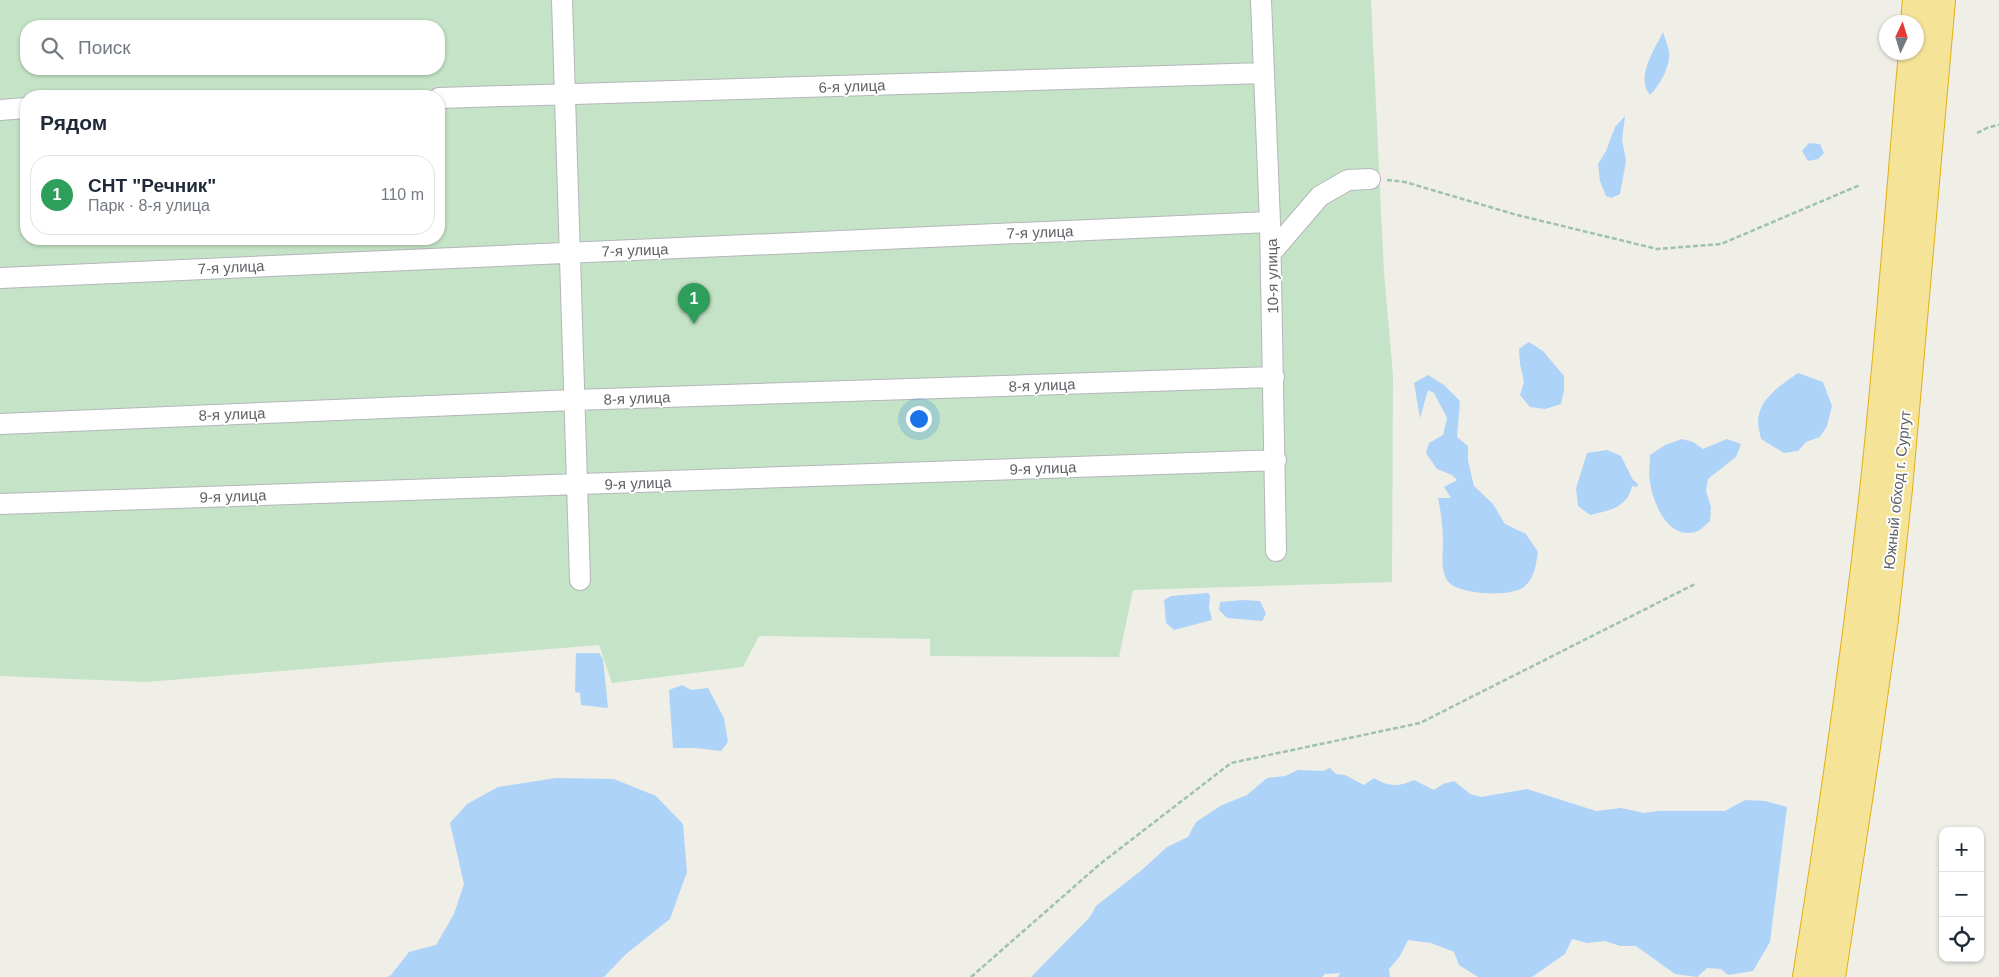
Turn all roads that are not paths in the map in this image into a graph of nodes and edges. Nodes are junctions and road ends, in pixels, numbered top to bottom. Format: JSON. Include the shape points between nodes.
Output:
{"nodes":[{"id":1,"x":562,"y":0,"type":"edge"},
{"id":2,"x":1262,"y":0,"type":"edge"},
{"id":3,"x":1917,"y":0,"type":"edge"},
{"id":4,"x":1941,"y":0,"type":"edge"},
{"id":5,"x":1916,"y":15,"type":"edge"},
{"id":6,"x":1912,"y":60,"type":"edge"},
{"id":7,"x":1264,"y":73,"type":"junction"},
{"id":8,"x":566,"y":95,"type":"junction"},
{"id":9,"x":445,"y":98,"type":"edge"},
{"id":10,"x":20,"y":108,"type":"edge"},
{"id":11,"x":0,"y":110,"type":"edge"},
{"id":12,"x":1370,"y":179,"type":"road end"},
{"id":13,"x":1270,"y":222,"type":"junction"},
{"id":14,"x":571,"y":252,"type":"junction"},
{"id":15,"x":1271,"y":253,"type":"junction"},
{"id":16,"x":0,"y":278,"type":"edge"},
{"id":17,"x":1274,"y":377,"type":"junction"},
{"id":18,"x":574,"y":400,"type":"junction"},
{"id":19,"x":0,"y":424,"type":"edge"},
{"id":20,"x":1276,"y":460,"type":"junction"},
{"id":21,"x":576,"y":485,"type":"junction"},
{"id":22,"x":0,"y":504,"type":"edge"},
{"id":23,"x":1276,"y":551,"type":"dead end"},
{"id":24,"x":580,"y":580,"type":"dead end"},
{"id":25,"x":1807,"y":977,"type":"edge"},
{"id":26,"x":1831,"y":977,"type":"edge"}],
"edges":[{"from":1,"to":8,"type":"street"},
{"from":2,"to":7,"type":"street","name":"10-я улица"},
{"from":3,"to":5,"type":"highway"},
{"from":4,"to":26,"type":"highway","name":"Южный обход г. Сургут","via":[[1898,490],[1869,725]]},
{"from":6,"to":25,"type":"highway","name":"Южный обход г. Сургут","via":[[1869,537],[1842,751]]},
{"from":7,"to":8,"type":"street","name":"6-я улица"},
{"from":7,"to":13,"type":"street","name":"10-я улица"},
{"from":8,"to":9,"type":"street","name":"6-я улица"},
{"from":8,"to":14,"type":"street"},
{"from":10,"to":11,"type":"street"},
{"from":12,"to":15,"type":"street","via":[[1348,180],[1320,196]]},
{"from":13,"to":14,"type":"street","name":"7-я улица"},
{"from":13,"to":15,"type":"street","name":"10-я улица"},
{"from":14,"to":16,"type":"street","name":"7-я улица"},
{"from":14,"to":18,"type":"street"},
{"from":15,"to":17,"type":"street","name":"10-я улица"},
{"from":17,"to":18,"type":"street","name":"8-я улица"},
{"from":17,"to":20,"type":"street","name":"10-я улица"},
{"from":18,"to":19,"type":"street","name":"8-я улица"},
{"from":18,"to":21,"type":"street"},
{"from":20,"to":21,"type":"street","name":"9-я улица"},
{"from":20,"to":23,"type":"street","name":"10-я улица"},
{"from":21,"to":22,"type":"street","name":"9-я улица"},
{"from":21,"to":24,"type":"street"}]}
